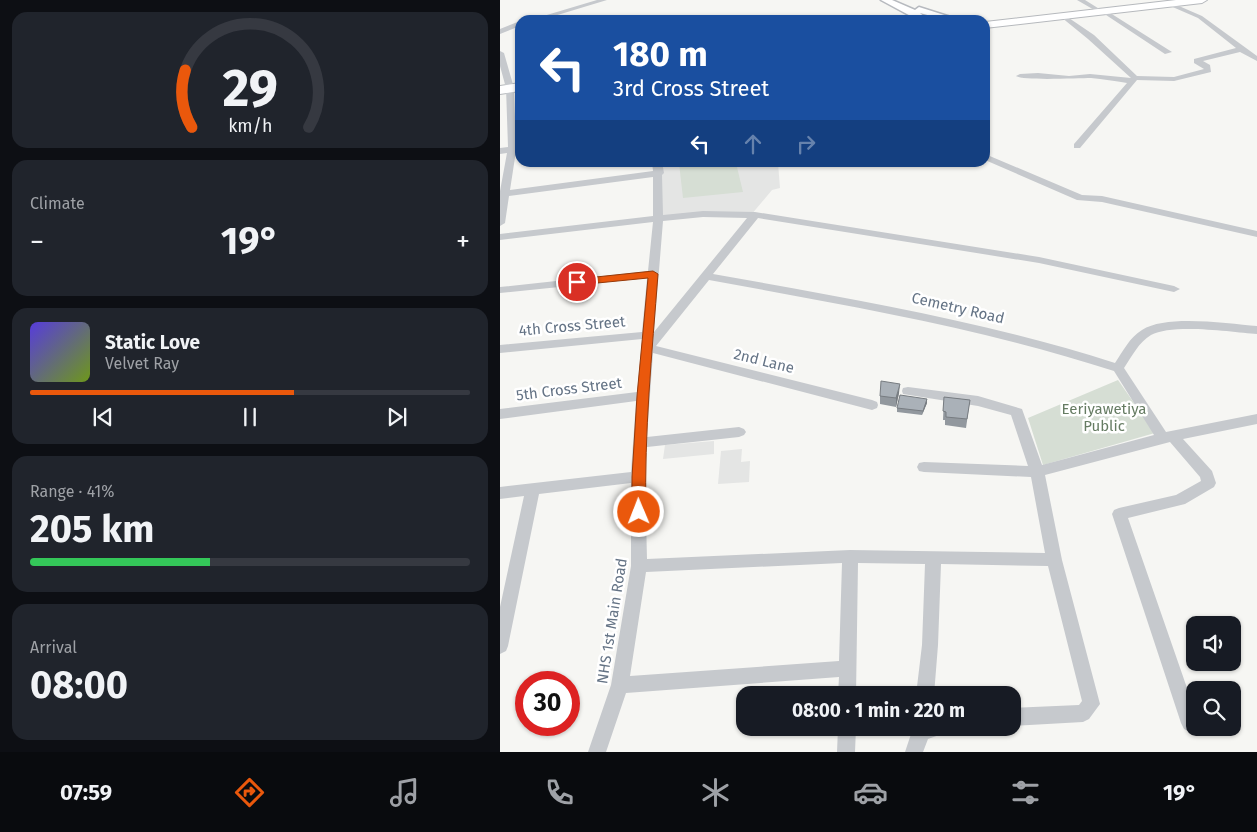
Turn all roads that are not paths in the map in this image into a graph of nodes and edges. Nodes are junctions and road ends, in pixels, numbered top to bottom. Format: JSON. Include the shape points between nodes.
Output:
{"nodes":[{"id":1,"x":604,"y":0,"type":"edge"},
{"id":2,"x":885,"y":0,"type":"edge"},
{"id":3,"x":895,"y":0,"type":"edge"},
{"id":4,"x":1080,"y":0,"type":"edge"},
{"id":5,"x":1202,"y":0,"type":"edge"},
{"id":6,"x":1170,"y":2,"type":"edge"},
{"id":7,"x":1102,"y":10,"type":"junction"},
{"id":8,"x":916,"y":11,"type":"junction"},
{"id":9,"x":551,"y":15,"type":"edge"},
{"id":10,"x":917,"y":15,"type":"edge"},
{"id":11,"x":920,"y":15,"type":"edge"},
{"id":12,"x":923,"y":15,"type":"edge"},
{"id":13,"x":934,"y":15,"type":"edge"},
{"id":14,"x":1063,"y":16,"type":"junction"},
{"id":15,"x":990,"y":21,"type":"edge"},
{"id":16,"x":990,"y":24,"type":"edge"},
{"id":17,"x":515,"y":25,"type":"edge"},
{"id":18,"x":500,"y":32,"type":"edge"},
{"id":19,"x":1242,"y":49,"type":"junction"},
{"id":20,"x":1168,"y":52,"type":"dead end"},
{"id":21,"x":500,"y":53,"type":"edge"},
{"id":22,"x":1257,"y":59,"type":"edge"},
{"id":23,"x":1020,"y":76,"type":"dead end"},
{"id":24,"x":1134,"y":80,"type":"junction"},
{"id":25,"x":510,"y":86,"type":"edge"},
{"id":26,"x":515,"y":105,"type":"edge"},
{"id":27,"x":1077,"y":146,"type":"dead end"},
{"id":28,"x":515,"y":149,"type":"edge"},
{"id":29,"x":500,"y":151,"type":"edge"},
{"id":30,"x":515,"y":152,"type":"edge"},
{"id":31,"x":990,"y":159,"type":"edge"},
{"id":32,"x":658,"y":168,"type":"edge"},
{"id":33,"x":502,"y":194,"type":"edge"},
{"id":34,"x":755,"y":215,"type":"junction"},
{"id":35,"x":658,"y":218,"type":"junction"},
{"id":36,"x":500,"y":223,"type":"edge"},
{"id":37,"x":1257,"y":234,"type":"edge"},
{"id":38,"x":500,"y":236,"type":"edge"},
{"id":39,"x":653,"y":274,"type":"junction"},
{"id":40,"x":706,"y":276,"type":"junction"},
{"id":41,"x":1174,"y":289,"type":"dead end"},
{"id":42,"x":500,"y":290,"type":"edge"},
{"id":43,"x":1257,"y":330,"type":"edge"},
{"id":44,"x":648,"y":342,"type":"junction"},
{"id":45,"x":500,"y":349,"type":"edge"},
{"id":46,"x":1118,"y":368,"type":"junction"},
{"id":47,"x":908,"y":391,"type":"dead end"},
{"id":48,"x":643,"y":396,"type":"junction"},
{"id":49,"x":872,"y":404,"type":"dead end"},
{"id":50,"x":500,"y":414,"type":"edge"},
{"id":51,"x":1257,"y":419,"type":"edge"},
{"id":52,"x":739,"y":432,"type":"dead end"},
{"id":53,"x":1168,"y":437,"type":"junction"},
{"id":54,"x":641,"y":443,"type":"junction"},
{"id":55,"x":924,"y":467,"type":"dead end"},
{"id":56,"x":1037,"y":472,"type":"junction"},
{"id":57,"x":638,"y":477,"type":"junction"},
{"id":58,"x":533,"y":489,"type":"junction"},
{"id":59,"x":500,"y":493,"type":"edge"},
{"id":60,"x":850,"y":556,"type":"junction"},
{"id":61,"x":933,"y":558,"type":"junction"},
{"id":62,"x":1054,"y":560,"type":"junction"},
{"id":63,"x":640,"y":566,"type":"junction"},
{"id":64,"x":500,"y":646,"type":"edge"},
{"id":65,"x":847,"y":668,"type":"junction"},
{"id":66,"x":620,"y":685,"type":"junction"},
{"id":67,"x":847,"y":686,"type":"edge"},
{"id":68,"x":926,"y":686,"type":"edge"},
{"id":69,"x":1186,"y":711,"type":"edge"},
{"id":70,"x":1021,"y":716,"type":"edge"},
{"id":71,"x":847,"y":736,"type":"edge"},
{"id":72,"x":922,"y":736,"type":"edge"},
{"id":73,"x":598,"y":752,"type":"edge"},
{"id":74,"x":846,"y":752,"type":"edge"},
{"id":75,"x":914,"y":752,"type":"edge"}],
"edges":[{"from":1,"to":9,"type":"street"},
{"from":2,"to":8,"type":"main road"},
{"from":3,"to":8,"type":"main road"},
{"from":4,"to":7,"type":"street"},
{"from":5,"to":6,"type":"highway"},
{"from":6,"to":7,"type":"highway"},
{"from":6,"to":19,"type":"street","via":[[1200,17]]},
{"from":7,"to":14,"type":"highway"},
{"from":7,"to":15,"type":"highway"},
{"from":7,"to":20,"type":"street"},
{"from":8,"to":10,"type":"main road"},
{"from":8,"to":11,"type":"main road"},
{"from":8,"to":12,"type":"main road"},
{"from":8,"to":13,"type":"main road"},
{"from":14,"to":16,"type":"highway"},
{"from":14,"to":24,"type":"street","via":[[1091,36]]},
{"from":17,"to":18,"type":"street"},
{"from":19,"to":22,"type":"street"},
{"from":19,"to":24,"type":"street","via":[[1198,60],[1209,70],[1174,79]]},
{"from":21,"to":25,"type":"street"},
{"from":23,"to":24,"type":"street"},
{"from":24,"to":27,"type":"street"},
{"from":25,"to":26,"type":"street"},
{"from":28,"to":29,"type":"street"},
{"from":30,"to":33,"type":"street"},
{"from":31,"to":37,"type":"street","via":[[1080,198],[1102,199]]},
{"from":32,"to":33,"type":"street"},
{"from":32,"to":35,"type":"street","name":"NHS 1st Main Road"},
{"from":33,"to":36,"type":"street"},
{"from":34,"to":35,"type":"street","via":[[703,214]]},
{"from":34,"to":40,"type":"street"},
{"from":34,"to":41,"type":"street","via":[[1039,260]]},
{"from":35,"to":38,"type":"street"},
{"from":35,"to":39,"type":"street","name":"NHS 1st Main Road"},
{"from":39,"to":42,"type":"street"},
{"from":39,"to":44,"type":"street","name":"NHS 1st Main Road"},
{"from":40,"to":44,"type":"street"},
{"from":40,"to":46,"type":"street","name":"Cemetry Road","via":[[967,327]]},
{"from":43,"to":46,"type":"street","via":[[1187,326],[1151,330],[1137,340]]},
{"from":44,"to":45,"type":"street","name":"4th Cross Street"},
{"from":44,"to":48,"type":"street","name":"NHS 1st Main Road"},
{"from":44,"to":49,"type":"street","name":"2nd Lane"},
{"from":46,"to":53,"type":"street"},
{"from":47,"to":56,"type":"street","via":[[978,401],[1017,412]]},
{"from":48,"to":50,"type":"street","name":"5th Cross Street"},
{"from":48,"to":54,"type":"street","name":"NHS 1st Main Road"},
{"from":51,"to":53,"type":"street"},
{"from":52,"to":54,"type":"street"},
{"from":53,"to":56,"type":"street"},
{"from":53,"to":69,"type":"street","via":[[1207,474],[1209,483],[1180,500],[1119,514]]},
{"from":54,"to":57,"type":"street","name":"NHS 1st Main Road"},
{"from":55,"to":56,"type":"street"},
{"from":56,"to":62,"type":"street"},
{"from":57,"to":58,"type":"street"},
{"from":57,"to":63,"type":"street","name":"NHS 1st Main Road"},
{"from":58,"to":59,"type":"street"},
{"from":58,"to":64,"type":"street"},
{"from":60,"to":61,"type":"street"},
{"from":60,"to":63,"type":"street"},
{"from":60,"to":65,"type":"street"},
{"from":61,"to":62,"type":"street"},
{"from":61,"to":68,"type":"street"},
{"from":62,"to":70,"type":"street","via":[[1092,704],[1083,713]]},
{"from":63,"to":66,"type":"street","name":"NHS 1st Main Road"},
{"from":65,"to":66,"type":"street"},
{"from":65,"to":67,"type":"street"},
{"from":66,"to":73,"type":"street","name":"NHS 1st Main Road"},
{"from":71,"to":74,"type":"street"},
{"from":72,"to":75,"type":"street"}]}
